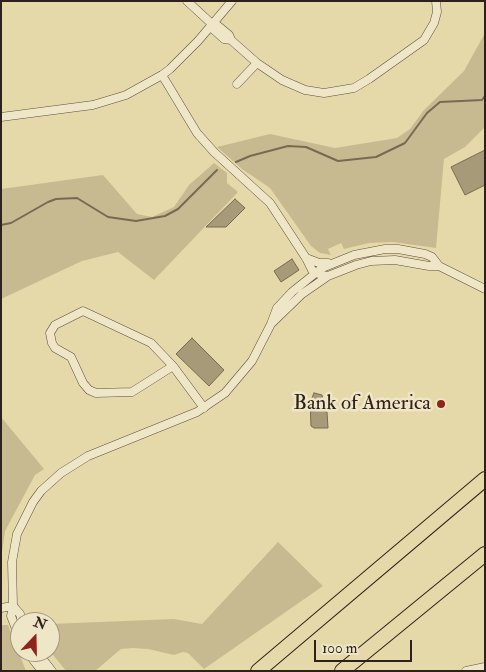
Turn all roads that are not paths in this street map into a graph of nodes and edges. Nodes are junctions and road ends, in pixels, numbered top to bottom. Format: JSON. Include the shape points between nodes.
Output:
{"nodes":[{"id":1,"x":187,"y":1,"type":"edge"},
{"id":2,"x":232,"y":1,"type":"edge"},
{"id":3,"x":436,"y":1,"type":"edge"},
{"id":4,"x":212,"y":24,"type":"junction"},
{"id":5,"x":257,"y":63,"type":"junction"},
{"id":6,"x":162,"y":75,"type":"junction"},
{"id":7,"x":237,"y":84,"type":"dead end"},
{"id":8,"x":1,"y":117,"type":"edge"},
{"id":9,"x":306,"y":258,"type":"junction"},
{"id":10,"x":332,"y":262,"type":"junction"},
{"id":11,"x":439,"y":266,"type":"junction"},
{"id":12,"x":315,"y":273,"type":"junction"},
{"id":13,"x":328,"y":276,"type":"junction"},
{"id":14,"x":485,"y":289,"type":"edge"},
{"id":15,"x":272,"y":324,"type":"junction"},
{"id":16,"x":173,"y":366,"type":"junction"},
{"id":17,"x":204,"y":408,"type":"junction"},
{"id":18,"x":485,"y":479,"type":"edge"},
{"id":19,"x":485,"y":554,"type":"edge"},
{"id":20,"x":13,"y":606,"type":"junction"},
{"id":21,"x":1,"y":608,"type":"edge"},
{"id":22,"x":12,"y":612,"type":"edge"},
{"id":23,"x":18,"y":612,"type":"edge"},
{"id":24,"x":485,"y":667,"type":"edge"},
{"id":25,"x":258,"y":671,"type":"edge"},
{"id":26,"x":342,"y":671,"type":"edge"},
{"id":27,"x":466,"y":671,"type":"edge"}],
"edges":[{"from":1,"to":4,"type":"street"},
{"from":2,"to":4,"type":"street"},
{"from":3,"to":5,"type":"street","via":[[434,23],[424,40],[354,88],[324,93],[305,90],[282,80]]},
{"from":4,"to":5,"type":"street","via":[[229,34],[231,40]]},
{"from":4,"to":6,"type":"street","via":[[198,42]]},
{"from":5,"to":7,"type":"street"},
{"from":6,"to":8,"type":"street","via":[[126,95],[93,105]]},
{"from":6,"to":9,"type":"street","via":[[197,133],[270,202]]},
{"from":9,"to":10,"type":"street","via":[[320,263]]},
{"from":9,"to":12,"type":"street"},
{"from":10,"to":11,"type":"street","via":[[364,252],[398,249],[432,257]]},
{"from":10,"to":12,"type":"street"},
{"from":11,"to":13,"type":"street","via":[[380,260],[356,264]]},
{"from":11,"to":14,"type":"street"},
{"from":12,"to":13,"type":"street"},
{"from":12,"to":15,"type":"street","via":[[277,308]]},
{"from":13,"to":15,"type":"street","via":[[302,294]]},
{"from":15,"to":17,"type":"street","via":[[239,378]]},
{"from":16,"to":16,"type":"street","via":[[151,343],[83,311],[55,325],[50,333],[55,348],[71,357],[83,383],[96,392],[132,392]]},
{"from":16,"to":17,"type":"street"},
{"from":17,"to":20,"type":"street","via":[[88,456],[41,491],[17,534],[12,562]]},
{"from":18,"to":25,"type":"highway"},
{"from":19,"to":26,"type":"highway"},
{"from":20,"to":21,"type":"street"},
{"from":20,"to":22,"type":"street"},
{"from":20,"to":23,"type":"street"},
{"from":24,"to":27,"type":"street"}]}
